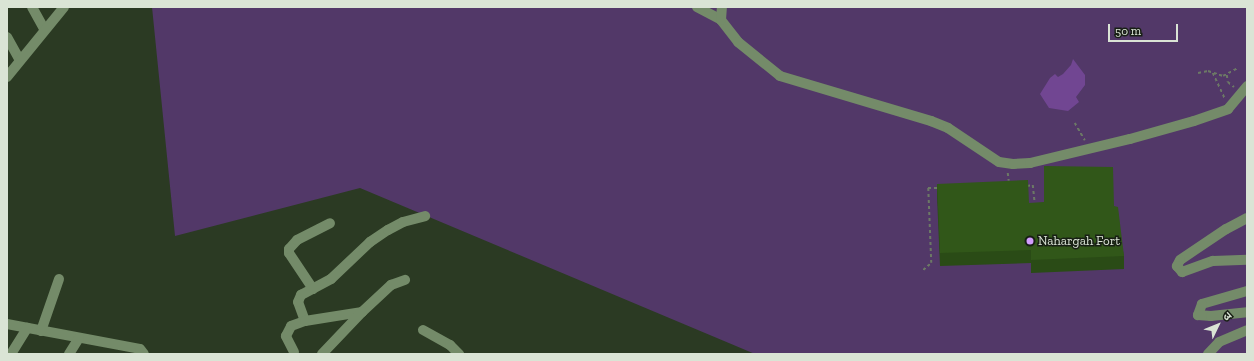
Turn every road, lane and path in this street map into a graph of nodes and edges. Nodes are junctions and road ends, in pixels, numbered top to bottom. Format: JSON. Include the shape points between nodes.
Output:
{"nodes":[{"id":1,"x":32,"y":7,"type":"edge"},
{"id":2,"x":64,"y":7,"type":"edge"},
{"id":3,"x":698,"y":7,"type":"edge"},
{"id":4,"x":722,"y":7,"type":"edge"},
{"id":5,"x":722,"y":20,"type":"junction"},
{"id":6,"x":45,"y":30,"type":"junction"},
{"id":7,"x":7,"y":37,"type":"edge"},
{"id":8,"x":20,"y":60,"type":"junction"},
{"id":9,"x":1238,"y":68,"type":"dead end"},
{"id":10,"x":1198,"y":73,"type":"dead end"},
{"id":11,"x":1213,"y":73,"type":"junction"},
{"id":12,"x":1227,"y":75,"type":"junction"},
{"id":13,"x":7,"y":77,"type":"edge"},
{"id":14,"x":1244,"y":90,"type":"edge"},
{"id":15,"x":1229,"y":108,"type":"junction"},
{"id":16,"x":1075,"y":123,"type":"dead end"},
{"id":17,"x":1090,"y":149,"type":"junction"},
{"id":18,"x":1008,"y":163,"type":"junction"},
{"id":19,"x":1009,"y":186,"type":"edge"},
{"id":20,"x":1025,"y":186,"type":"edge"},
{"id":21,"x":943,"y":188,"type":"edge"},
{"id":22,"x":1036,"y":208,"type":"edge"},
{"id":23,"x":425,"y":216,"type":"dead end"},
{"id":24,"x":1247,"y":218,"type":"edge"},
{"id":25,"x":330,"y":224,"type":"dead end"},
{"id":26,"x":1247,"y":260,"type":"edge"},
{"id":27,"x":923,"y":270,"type":"dead end"},
{"id":28,"x":59,"y":279,"type":"dead end"},
{"id":29,"x":406,"y":280,"type":"dead end"},
{"id":30,"x":313,"y":289,"type":"junction"},
{"id":31,"x":1247,"y":291,"type":"edge"},
{"id":32,"x":362,"y":312,"type":"junction"},
{"id":33,"x":1247,"y":312,"type":"edge"},
{"id":34,"x":306,"y":321,"type":"junction"},
{"id":35,"x":7,"y":324,"type":"edge"},
{"id":36,"x":27,"y":328,"type":"junction"},
{"id":37,"x":423,"y":330,"type":"dead end"},
{"id":38,"x":1247,"y":330,"type":"edge"},
{"id":39,"x":41,"y":331,"type":"junction"},
{"id":40,"x":79,"y":338,"type":"junction"},
{"id":41,"x":124,"y":350,"type":"edge"},
{"id":42,"x":294,"y":353,"type":"edge"},
{"id":43,"x":11,"y":354,"type":"edge"},
{"id":44,"x":69,"y":354,"type":"edge"},
{"id":45,"x":144,"y":354,"type":"edge"},
{"id":46,"x":322,"y":354,"type":"edge"},
{"id":47,"x":459,"y":354,"type":"edge"},
{"id":48,"x":1208,"y":354,"type":"edge"}],
"edges":[{"from":1,"to":6,"type":"street"},
{"from":2,"to":6,"type":"street"},
{"from":3,"to":5,"type":"street"},
{"from":4,"to":5,"type":"street"},
{"from":5,"to":18,"type":"street","via":[[738,42],[780,76],[931,121],[948,128],[999,162]]},
{"from":6,"to":8,"type":"street"},
{"from":7,"to":8,"type":"street"},
{"from":8,"to":13,"type":"street"},
{"from":9,"to":12,"type":"path"},
{"from":10,"to":11,"type":"path"},
{"from":11,"to":12,"type":"path"},
{"from":11,"to":15,"type":"path"},
{"from":12,"to":14,"type":"path","via":[[1228,82]]},
{"from":14,"to":15,"type":"street"},
{"from":15,"to":17,"type":"street","via":[[1194,121]]},
{"from":16,"to":17,"type":"path"},
{"from":17,"to":18,"type":"street","via":[[1030,163]]},
{"from":18,"to":19,"type":"path"},
{"from":20,"to":22,"type":"path","via":[[1033,185]]},
{"from":21,"to":27,"type":"path","via":[[928,188],[931,263]]},
{"from":23,"to":30,"type":"street","via":[[403,222],[388,230],[370,242],[331,279]]},
{"from":24,"to":26,"type":"street","via":[[1180,260],[1177,266],[1182,272],[1213,261]]},
{"from":25,"to":30,"type":"street","via":[[297,240],[289,249],[289,253]]},
{"from":28,"to":39,"type":"street"},
{"from":29,"to":32,"type":"street","via":[[391,285]]},
{"from":30,"to":34,"type":"street","via":[[301,295],[298,302]]},
{"from":31,"to":33,"type":"street","via":[[1202,304],[1198,315]]},
{"from":32,"to":34,"type":"street"},
{"from":32,"to":46,"type":"street"},
{"from":34,"to":42,"type":"street","via":[[291,326],[287,331],[286,336]]},
{"from":35,"to":36,"type":"street"},
{"from":36,"to":39,"type":"street"},
{"from":36,"to":43,"type":"street"},
{"from":37,"to":47,"type":"street","via":[[450,344]]},
{"from":38,"to":48,"type":"street","via":[[1219,342]]},
{"from":39,"to":40,"type":"street"},
{"from":40,"to":41,"type":"street"},
{"from":40,"to":44,"type":"street"},
{"from":41,"to":45,"type":"street","via":[[140,349]]}]}
